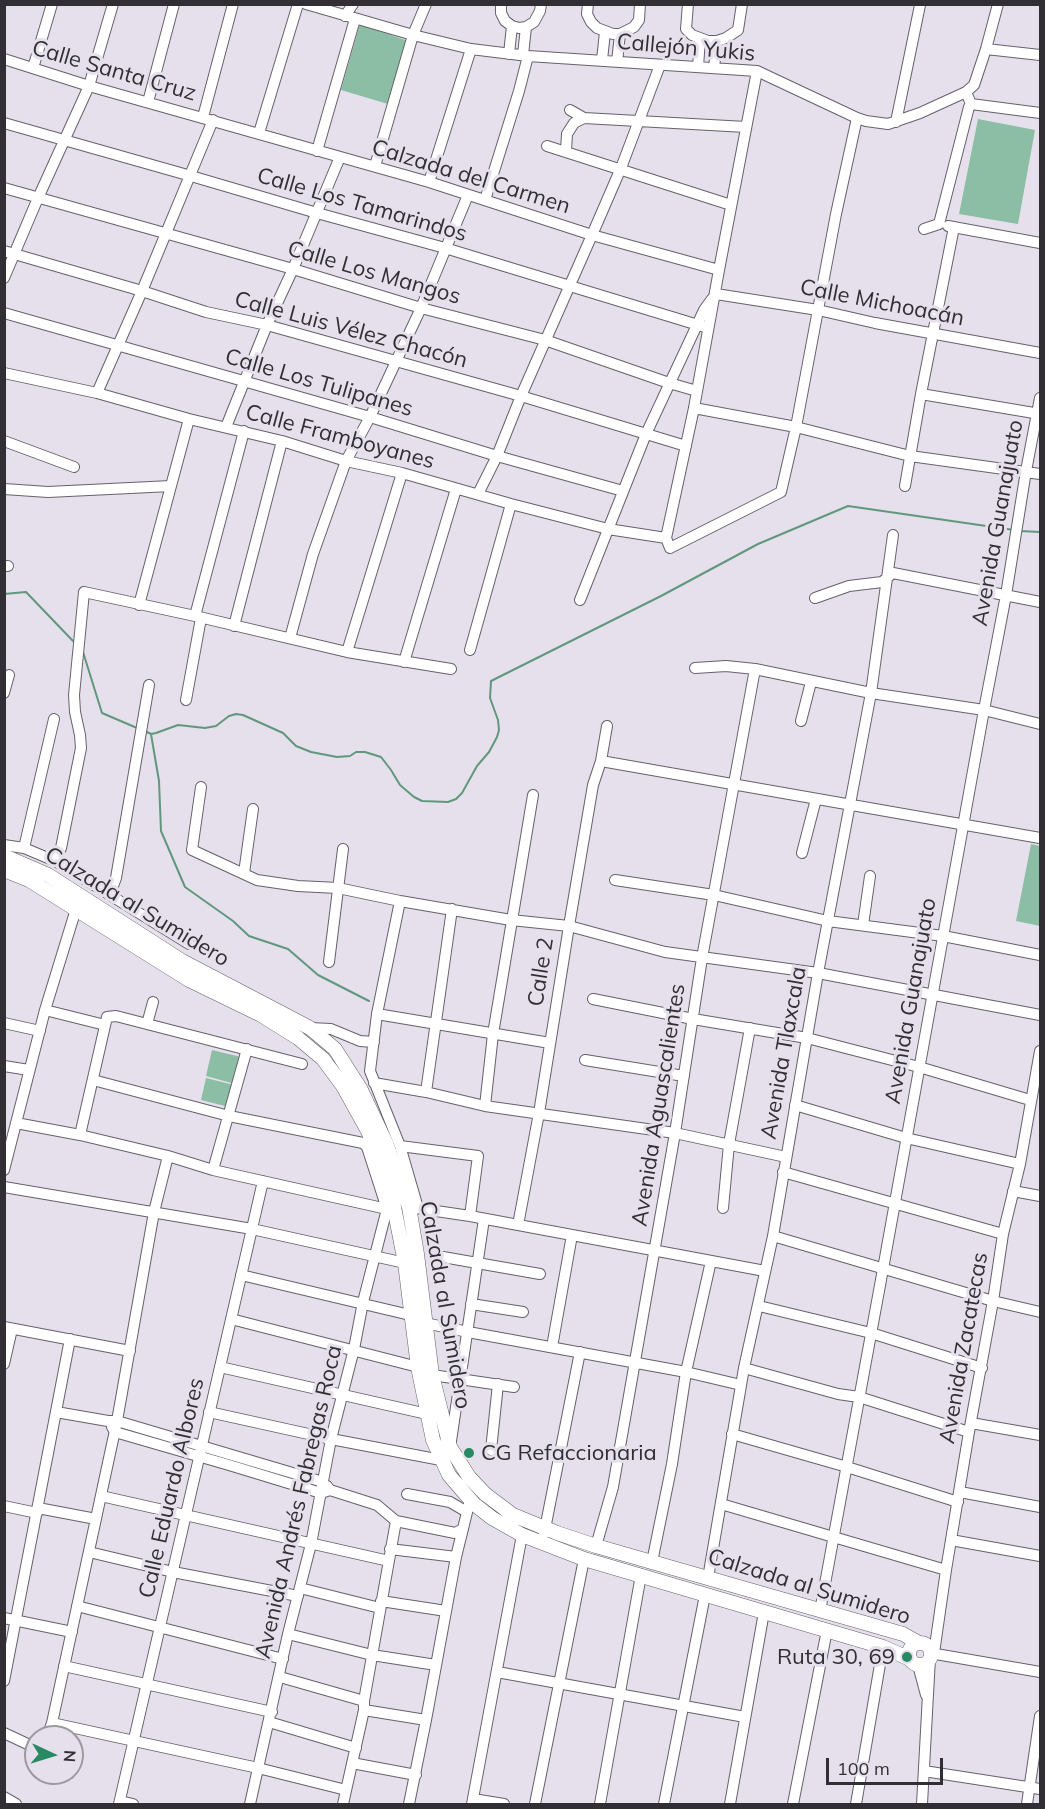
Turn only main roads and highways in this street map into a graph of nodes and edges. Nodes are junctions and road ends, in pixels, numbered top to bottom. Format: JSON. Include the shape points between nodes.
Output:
{"nodes":[{"id":1,"x":4,"y":856,"type":"edge"},
{"id":2,"x":4,"y":870,"type":"edge"}],
"edges":[{"from":1,"to":2,"type":"main road","name":"Calzada al Sumidero","via":[[48,875],[182,961],[310,1028],[335,1049],[360,1088],[413,1207],[432,1375],[450,1447],[485,1494],[513,1515],[545,1529],[903,1634],[924,1655],[883,1647],[584,1559],[522,1535],[468,1506],[433,1440],[418,1367],[405,1263],[385,1174],[368,1131],[343,1086],[323,1059],[298,1038],[189,980],[29,880]]}]}
